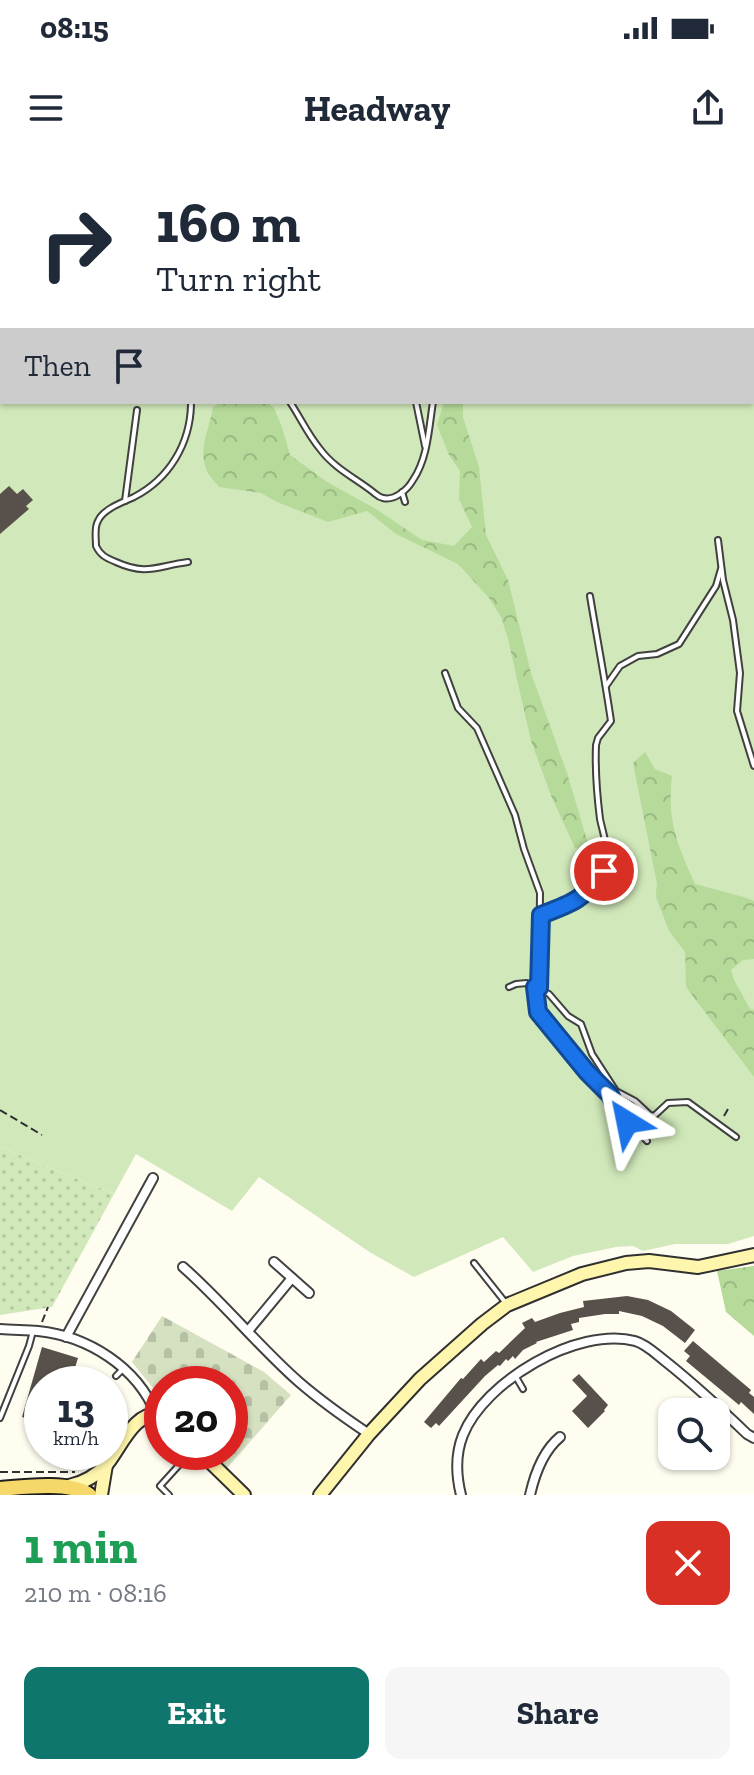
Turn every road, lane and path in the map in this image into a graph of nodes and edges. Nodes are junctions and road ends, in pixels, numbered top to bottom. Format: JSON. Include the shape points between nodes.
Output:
{"nodes":[{"id":1,"x":291,"y":404,"type":"edge"},
{"id":2,"x":416,"y":404,"type":"edge"},
{"id":3,"x":433,"y":404,"type":"edge"},
{"id":4,"x":191,"y":405,"type":"dead end"},
{"id":5,"x":137,"y":410,"type":"dead end"},
{"id":6,"x":425,"y":447,"type":"junction"},
{"id":7,"x":402,"y":492,"type":"junction"},
{"id":8,"x":125,"y":501,"type":"junction"},
{"id":9,"x":405,"y":502,"type":"dead end"},
{"id":10,"x":718,"y":540,"type":"dead end"},
{"id":11,"x":188,"y":562,"type":"dead end"},
{"id":12,"x":721,"y":566,"type":"junction"},
{"id":13,"x":590,"y":596,"type":"dead end"},
{"id":14,"x":445,"y":673,"type":"dead end"},
{"id":15,"x":606,"y":686,"type":"junction"},
{"id":16,"x":754,"y":766,"type":"edge"},
{"id":17,"x":541,"y":915,"type":"junction"},
{"id":18,"x":509,"y":987,"type":"dead end"},
{"id":19,"x":537,"y":987,"type":"junction"},
{"id":20,"x":728,"y":1109,"type":"dead end"},
{"id":21,"x":0,"y":1110,"type":"edge"},
{"id":22,"x":654,"y":1116,"type":"junction"},
{"id":23,"x":724,"y":1116,"type":"dead end"},
{"id":24,"x":640,"y":1134,"type":"junction"},
{"id":25,"x":42,"y":1135,"type":"dead end"},
{"id":26,"x":736,"y":1137,"type":"dead end"},
{"id":27,"x":647,"y":1141,"type":"dead end"},
{"id":28,"x":153,"y":1178,"type":"dead end"},
{"id":29,"x":754,"y":1255,"type":"edge"},
{"id":30,"x":274,"y":1262,"type":"dead end"},
{"id":31,"x":474,"y":1263,"type":"dead end"},
{"id":32,"x":183,"y":1267,"type":"dead end"},
{"id":33,"x":292,"y":1278,"type":"junction"},
{"id":34,"x":309,"y":1293,"type":"dead end"},
{"id":35,"x":507,"y":1305,"type":"junction"},
{"id":36,"x":48,"y":1307,"type":"dead end"},
{"id":37,"x":0,"y":1329,"type":"edge"},
{"id":38,"x":36,"y":1331,"type":"junction"},
{"id":39,"x":248,"y":1331,"type":"junction"},
{"id":40,"x":66,"y":1337,"type":"junction"},
{"id":41,"x":122,"y":1366,"type":"edge"},
{"id":42,"x":128,"y":1372,"type":"edge"},
{"id":43,"x":515,"y":1375,"type":"junction"},
{"id":44,"x":523,"y":1389,"type":"dead end"},
{"id":45,"x":144,"y":1391,"type":"edge"},
{"id":46,"x":0,"y":1418,"type":"edge"},
{"id":47,"x":144,"y":1418,"type":"edge"},
{"id":48,"x":369,"y":1434,"type":"junction"},
{"id":49,"x":128,"y":1436,"type":"edge"},
{"id":50,"x":560,"y":1437,"type":"dead end"},
{"id":51,"x":754,"y":1438,"type":"edge"},
{"id":52,"x":100,"y":1470,"type":"edge"},
{"id":53,"x":105,"y":1470,"type":"edge"},
{"id":54,"x":175,"y":1470,"type":"edge"},
{"id":55,"x":218,"y":1470,"type":"edge"},
{"id":56,"x":82,"y":1471,"type":"dead end"},
{"id":57,"x":0,"y":1472,"type":"edge"},
{"id":58,"x":66,"y":1487,"type":"junction"},
{"id":59,"x":0,"y":1489,"type":"edge"},
{"id":60,"x":89,"y":1495,"type":"edge"},
{"id":61,"x":101,"y":1495,"type":"edge"},
{"id":62,"x":169,"y":1495,"type":"edge"},
{"id":63,"x":244,"y":1495,"type":"edge"},
{"id":64,"x":320,"y":1495,"type":"edge"},
{"id":65,"x":461,"y":1495,"type":"edge"},
{"id":66,"x":530,"y":1495,"type":"edge"}],
"edges":[{"from":1,"to":7,"type":"lane","via":[[319,448],[351,479],[385,499]]},
{"from":2,"to":6,"type":"lane"},
{"from":3,"to":6,"type":"lane"},
{"from":4,"to":8,"type":"lane","via":[[188,434],[169,470],[155,485]]},
{"from":5,"to":8,"type":"lane"},
{"from":6,"to":7,"type":"lane","via":[[415,477]]},
{"from":7,"to":9,"type":"lane"},
{"from":8,"to":11,"type":"lane","via":[[97,522],[96,546],[103,556],[145,570]]},
{"from":10,"to":12,"type":"lane"},
{"from":12,"to":15,"type":"lane","via":[[716,586],[679,644],[620,666]]},
{"from":12,"to":16,"type":"lane","via":[[740,673],[737,711]]},
{"from":13,"to":15,"type":"lane"},
{"from":14,"to":17,"type":"lane","via":[[458,708],[477,728],[515,815],[540,893]]},
{"from":15,"to":17,"type":"lane","via":[[611,721],[598,738],[595,756],[607,850],[604,871],[573,903]]},
{"from":17,"to":19,"type":"lane"},
{"from":18,"to":19,"type":"lane"},
{"from":19,"to":22,"type":"lane","via":[[581,1024],[592,1054],[616,1091]]},
{"from":19,"to":24,"type":"lane","via":[[538,1012]]},
{"from":20,"to":23,"type":"path"},
{"from":21,"to":25,"type":"path"},
{"from":22,"to":24,"type":"lane"},
{"from":22,"to":26,"type":"lane","via":[[668,1103],[688,1102]]},
{"from":24,"to":27,"type":"lane"},
{"from":28,"to":40,"type":"street"},
{"from":29,"to":35,"type":"main road","via":[[698,1267],[626,1263],[582,1274]]},
{"from":30,"to":33,"type":"street"},
{"from":31,"to":35,"type":"lane"},
{"from":32,"to":39,"type":"street"},
{"from":33,"to":34,"type":"street"},
{"from":33,"to":39,"type":"street"},
{"from":35,"to":48,"type":"main road","via":[[442,1358]]},
{"from":36,"to":38,"type":"path"},
{"from":37,"to":38,"type":"street"},
{"from":38,"to":40,"type":"street"},
{"from":38,"to":46,"type":"lane"},
{"from":39,"to":48,"type":"street","via":[[326,1405]]},
{"from":40,"to":41,"type":"street"},
{"from":42,"to":45,"type":"street"},
{"from":43,"to":44,"type":"lane"},
{"from":43,"to":51,"type":"street","via":[[575,1346],[637,1341]]},
{"from":43,"to":65,"type":"street","via":[[480,1407],[464,1433],[457,1467]]},
{"from":47,"to":49,"type":"main road"},
{"from":48,"to":64,"type":"main road"},
{"from":50,"to":66,"type":"street","via":[[549,1446]]},
{"from":52,"to":58,"type":"main road","via":[[82,1484]]},
{"from":53,"to":61,"type":"main road"},
{"from":54,"to":62,"type":"lane","via":[[160,1486]]},
{"from":55,"to":63,"type":"main road"},
{"from":56,"to":57,"type":"path"},
{"from":58,"to":59,"type":"main road"},
{"from":58,"to":60,"type":"main road"}]}
